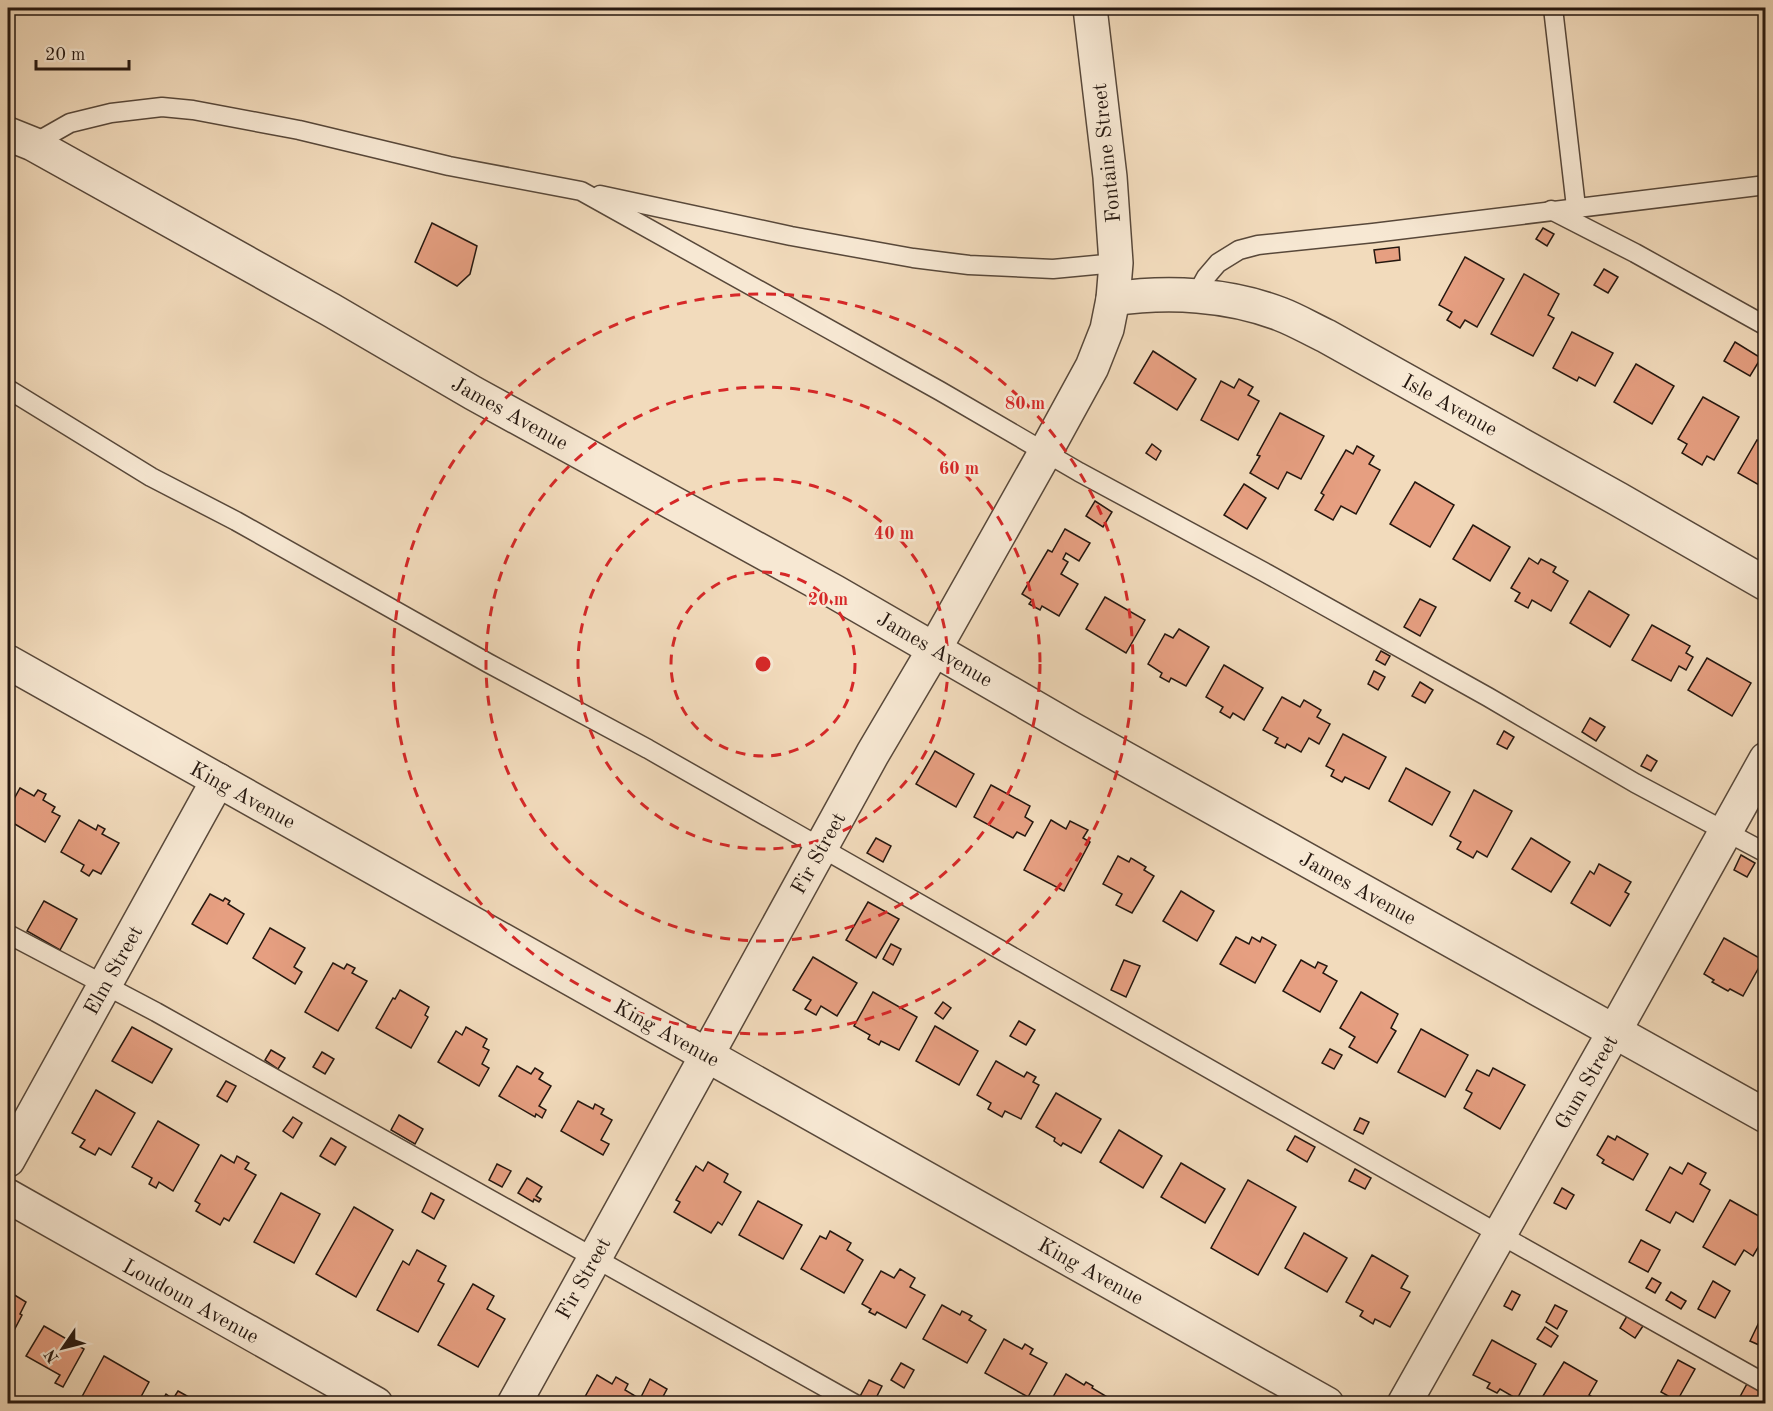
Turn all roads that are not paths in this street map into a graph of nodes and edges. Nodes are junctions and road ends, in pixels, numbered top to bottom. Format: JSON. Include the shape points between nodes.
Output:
{"nodes":[{"id":1,"x":1090,"y":8,"type":"edge"},
{"id":2,"x":1553,"y":8,"type":"edge"},
{"id":3,"x":20,"y":139,"type":"edge"},
{"id":4,"x":1766,"y":185,"type":"edge"},
{"id":5,"x":581,"y":191,"type":"junction"},
{"id":6,"x":1576,"y":207,"type":"junction"},
{"id":7,"x":1551,"y":210,"type":"junction"},
{"id":8,"x":1116,"y":263,"type":"junction"},
{"id":9,"x":1196,"y":295,"type":"junction"},
{"id":10,"x":1113,"y":298,"type":"junction"},
{"id":11,"x":1766,"y":326,"type":"edge"},
{"id":12,"x":8,"y":389,"type":"edge"},
{"id":13,"x":1046,"y":452,"type":"junction"},
{"id":14,"x":1766,"y":584,"type":"edge"},
{"id":15,"x":935,"y":648,"type":"junction"},
{"id":16,"x":8,"y":662,"type":"edge"},
{"id":17,"x":1766,"y":759,"type":"edge"},
{"id":18,"x":218,"y":780,"type":"junction"},
{"id":19,"x":1725,"y":832,"type":"junction"},
{"id":20,"x":821,"y":848,"type":"junction"},
{"id":21,"x":1766,"y":853,"type":"edge"},
{"id":22,"x":8,"y":934,"type":"edge"},
{"id":23,"x":105,"y":986,"type":"junction"},
{"id":24,"x":1614,"y":1032,"type":"junction"},
{"id":25,"x":707,"y":1055,"type":"junction"},
{"id":26,"x":1766,"y":1116,"type":"edge"},
{"id":27,"x":8,"y":1160,"type":"edge"},
{"id":28,"x":8,"y":1196,"type":"edge"},
{"id":29,"x":1499,"y":1234,"type":"junction"},
{"id":30,"x":595,"y":1258,"type":"junction"},
{"id":31,"x":1766,"y":1384,"type":"edge"},
{"id":32,"x":376,"y":1404,"type":"edge"},
{"id":33,"x":514,"y":1404,"type":"edge"},
{"id":34,"x":855,"y":1404,"type":"edge"},
{"id":35,"x":1327,"y":1404,"type":"edge"},
{"id":36,"x":1404,"y":1404,"type":"edge"}],
"edges":[{"from":1,"to":8,"type":"street","name":"Fontaine Street"},
{"from":2,"to":6,"type":"lane"},
{"from":3,"to":5,"type":"lane","via":[[111,113],[162,107],[299,130],[449,166]]},
{"from":3,"to":15,"type":"street","name":"James Avenue"},
{"from":4,"to":6,"type":"lane"},
{"from":5,"to":8,"type":"lane","via":[[913,258],[1053,269]]},
{"from":5,"to":13,"type":"lane"},
{"from":6,"to":7,"type":"lane"},
{"from":7,"to":9,"type":"lane","via":[[1239,250],[1218,264]]},
{"from":7,"to":11,"type":"lane"},
{"from":8,"to":10,"type":"street","name":"Fontaine Street"},
{"from":9,"to":10,"type":"street","name":"Isle Avenue"},
{"from":9,"to":14,"type":"street","name":"Isle Avenue","via":[[1280,314],[1326,336]]},
{"from":10,"to":13,"type":"street","name":"Fir Street","via":[[1107,329],[1092,366]]},
{"from":12,"to":20,"type":"lane","via":[[151,477]]},
{"from":13,"to":15,"type":"street","name":"Fir Street"},
{"from":13,"to":19,"type":"lane"},
{"from":15,"to":20,"type":"street","name":"Fir Street"},
{"from":15,"to":24,"type":"street","name":"James Avenue","via":[[1072,729]]},
{"from":16,"to":18,"type":"street","name":"King Avenue"},
{"from":17,"to":19,"type":"street","name":"Gum Street"},
{"from":18,"to":23,"type":"street","name":"Elm Street"},
{"from":18,"to":25,"type":"street","name":"King Avenue"},
{"from":19,"to":21,"type":"lane"},
{"from":19,"to":24,"type":"street","name":"Gum Street"},
{"from":20,"to":25,"type":"street","name":"Fir Street"},
{"from":20,"to":29,"type":"lane"},
{"from":22,"to":23,"type":"lane"},
{"from":23,"to":27,"type":"street","name":"Elm Street"},
{"from":23,"to":30,"type":"lane"},
{"from":24,"to":26,"type":"street","name":"James Avenue"},
{"from":24,"to":29,"type":"street","name":"Gum Street"},
{"from":25,"to":30,"type":"street","name":"Fir Street"},
{"from":25,"to":35,"type":"street","name":"King Avenue"},
{"from":28,"to":32,"type":"street","name":"Loudoun Avenue"},
{"from":29,"to":31,"type":"lane"},
{"from":29,"to":36,"type":"street","name":"Gum Street"},
{"from":30,"to":33,"type":"street","name":"Fir Street"},
{"from":30,"to":34,"type":"lane"}]}
